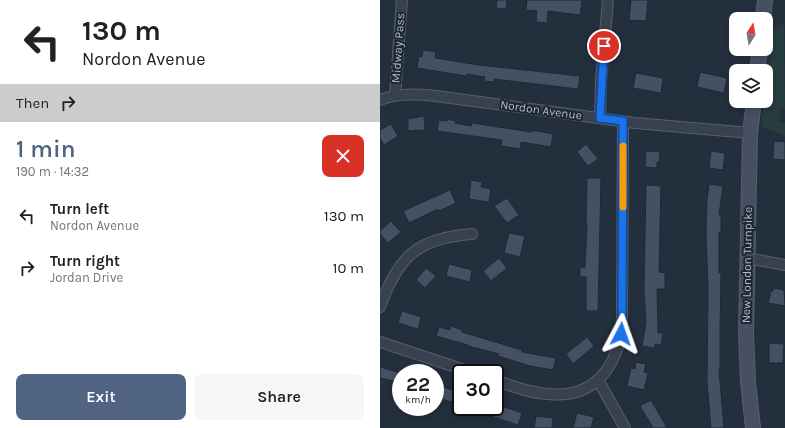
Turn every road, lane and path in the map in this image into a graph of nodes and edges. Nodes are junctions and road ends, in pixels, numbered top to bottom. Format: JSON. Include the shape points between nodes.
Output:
{"nodes":[{"id":1,"x":402,"y":0,"type":"edge"},
{"id":2,"x":608,"y":0,"type":"edge"},
{"id":3,"x":765,"y":0,"type":"edge"},
{"id":4,"x":764,"y":12,"type":"edge"},
{"id":5,"x":395,"y":96,"type":"junction"},
{"id":6,"x":380,"y":100,"type":"edge"},
{"id":7,"x":753,"y":108,"type":"edge"},
{"id":8,"x":600,"y":118,"type":"junction"},
{"id":9,"x":623,"y":121,"type":"junction"},
{"id":10,"x":750,"y":133,"type":"junction"},
{"id":11,"x":472,"y":234,"type":"dead end"},
{"id":12,"x":747,"y":258,"type":"junction"},
{"id":13,"x":785,"y":265,"type":"edge"},
{"id":14,"x":380,"y":307,"type":"edge"},
{"id":15,"x":380,"y":342,"type":"edge"},
{"id":16,"x":452,"y":366,"type":"edge"},
{"id":17,"x":598,"y":380,"type":"junction"},
{"id":18,"x":504,"y":383,"type":"edge"},
{"id":19,"x":626,"y":428,"type":"edge"},
{"id":20,"x":753,"y":428,"type":"edge"}],
"edges":[{"from":1,"to":5,"type":"street","name":"Midway Pass"},
{"from":2,"to":8,"type":"street"},
{"from":3,"to":4,"type":"main road"},
{"from":5,"to":6,"type":"street","name":"Nordon Avenue"},
{"from":5,"to":8,"type":"street","name":"Nordon Avenue","via":[[436,96]]},
{"from":7,"to":10,"type":"main road","name":"New London Turnpike"},
{"from":8,"to":9,"type":"street","name":"Nordon Avenue"},
{"from":9,"to":10,"type":"street","name":"Nordon Avenue"},
{"from":9,"to":17,"type":"street","via":[[622,326],[614,357]]},
{"from":10,"to":12,"type":"main road","name":"New London Turnpike"},
{"from":11,"to":14,"type":"street","via":[[435,241],[412,253],[394,273]]},
{"from":12,"to":13,"type":"street"},
{"from":12,"to":20,"type":"main road","name":"New London Turnpike","via":[[746,334]]},
{"from":15,"to":16,"type":"street"},
{"from":17,"to":18,"type":"street","via":[[579,391],[560,395],[534,392]]},
{"from":17,"to":19,"type":"street"}]}
